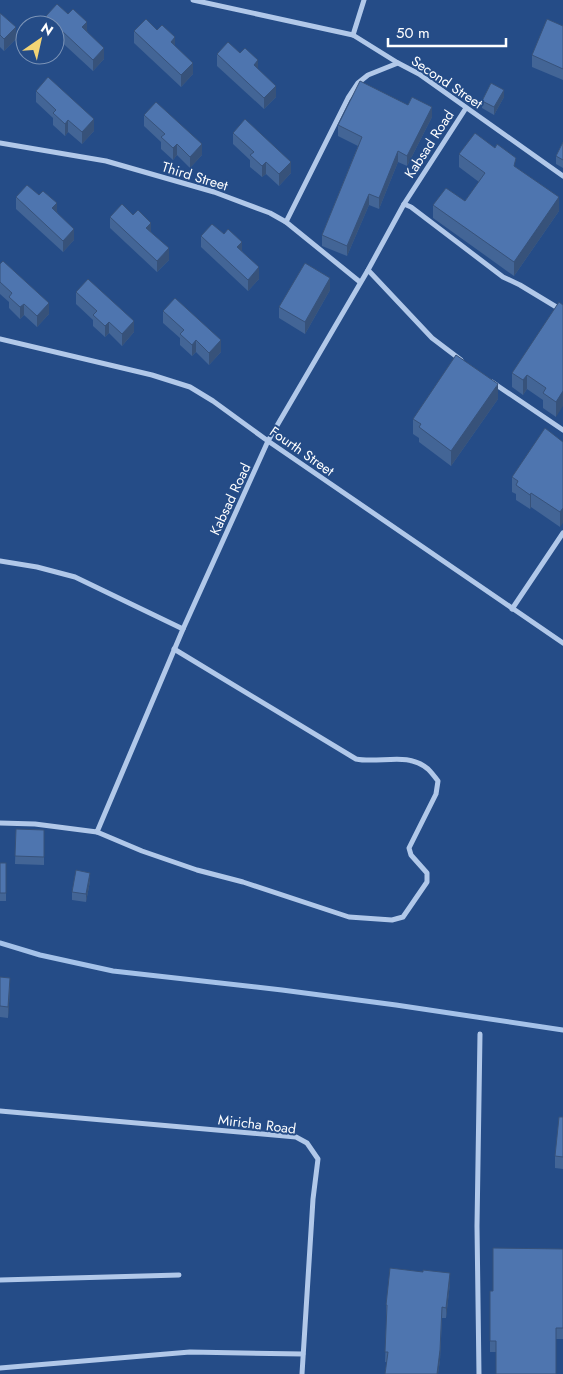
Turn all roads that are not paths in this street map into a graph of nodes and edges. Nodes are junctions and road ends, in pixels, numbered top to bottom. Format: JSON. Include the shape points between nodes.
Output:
{"nodes":[{"id":1,"x":193,"y":0,"type":"edge"},
{"id":2,"x":364,"y":0,"type":"edge"},
{"id":3,"x":353,"y":35,"type":"junction"},
{"id":4,"x":398,"y":62,"type":"junction"},
{"id":5,"x":466,"y":108,"type":"junction"},
{"id":6,"x":0,"y":143,"type":"edge"},
{"id":7,"x":563,"y":176,"type":"edge"},
{"id":8,"x":404,"y":204,"type":"junction"},
{"id":9,"x":286,"y":222,"type":"junction"},
{"id":10,"x":368,"y":270,"type":"junction"},
{"id":11,"x":360,"y":282,"type":"junction"},
{"id":12,"x":563,"y":311,"type":"edge"},
{"id":13,"x":0,"y":339,"type":"edge"},
{"id":14,"x":466,"y":364,"type":"edge"},
{"id":15,"x":488,"y":380,"type":"edge"},
{"id":16,"x":563,"y":430,"type":"edge"},
{"id":17,"x":268,"y":441,"type":"junction"},
{"id":18,"x":563,"y":533,"type":"edge"},
{"id":19,"x":0,"y":561,"type":"edge"},
{"id":20,"x":512,"y":609,"type":"junction"},
{"id":21,"x":183,"y":629,"type":"junction"},
{"id":22,"x":563,"y":643,"type":"edge"},
{"id":23,"x":174,"y":649,"type":"junction"},
{"id":24,"x":0,"y":823,"type":"edge"},
{"id":25,"x":97,"y":832,"type":"junction"},
{"id":26,"x":480,"y":1034,"type":"dead end"},
{"id":27,"x":0,"y":1111,"type":"edge"},
{"id":28,"x":179,"y":1275,"type":"dead end"},
{"id":29,"x":0,"y":1280,"type":"edge"},
{"id":30,"x":303,"y":1354,"type":"junction"},
{"id":31,"x":0,"y":1368,"type":"edge"},
{"id":32,"x":302,"y":1374,"type":"edge"},
{"id":33,"x":479,"y":1374,"type":"edge"}],
"edges":[{"from":1,"to":3,"type":"street","name":"Second Street"},
{"from":2,"to":3,"type":"street"},
{"from":3,"to":4,"type":"street","name":"Second Street"},
{"from":4,"to":5,"type":"street","name":"Second Street"},
{"from":4,"to":9,"type":"street","via":[[358,83]]},
{"from":5,"to":7,"type":"street","name":"Second Street"},
{"from":5,"to":8,"type":"street","name":"Kabsad Road"},
{"from":6,"to":9,"type":"street","name":"Third Street","via":[[106,161],[214,192],[270,212]]},
{"from":8,"to":10,"type":"street","name":"Kabsad Road"},
{"from":8,"to":12,"type":"street","via":[[503,277]]},
{"from":9,"to":11,"type":"street","name":"Third Street"},
{"from":10,"to":11,"type":"street","name":"Kabsad Road"},
{"from":10,"to":14,"type":"street","via":[[432,338]]},
{"from":11,"to":17,"type":"street","name":"Kabsad Road"},
{"from":13,"to":17,"type":"street","name":"Fourth Street","via":[[152,374],[190,387]]},
{"from":15,"to":16,"type":"street"},
{"from":17,"to":20,"type":"street","name":"Fourth Street"},
{"from":17,"to":21,"type":"street","name":"Kabsad Road"},
{"from":18,"to":20,"type":"street"},
{"from":19,"to":21,"type":"street","via":[[75,577]]},
{"from":20,"to":22,"type":"street","name":"Fourth Street"},
{"from":21,"to":23,"type":"street","name":"Kabsad Road"},
{"from":23,"to":25,"type":"street","name":"Kabsad Road"},
{"from":23,"to":25,"type":"street","via":[[356,759],[397,758],[414,761],[428,769],[438,781],[436,794],[410,848],[411,855],[427,873],[427,882],[403,917],[392,920],[349,916],[197,870]]},
{"from":24,"to":25,"type":"street"},
{"from":26,"to":33,"type":"street"},
{"from":27,"to":30,"type":"street","name":"Miricha Road","via":[[296,1137],[307,1143],[318,1159]]},
{"from":28,"to":29,"type":"street"},
{"from":30,"to":31,"type":"street","via":[[190,1352]]},
{"from":30,"to":32,"type":"street","name":"Miricha Road"}]}
